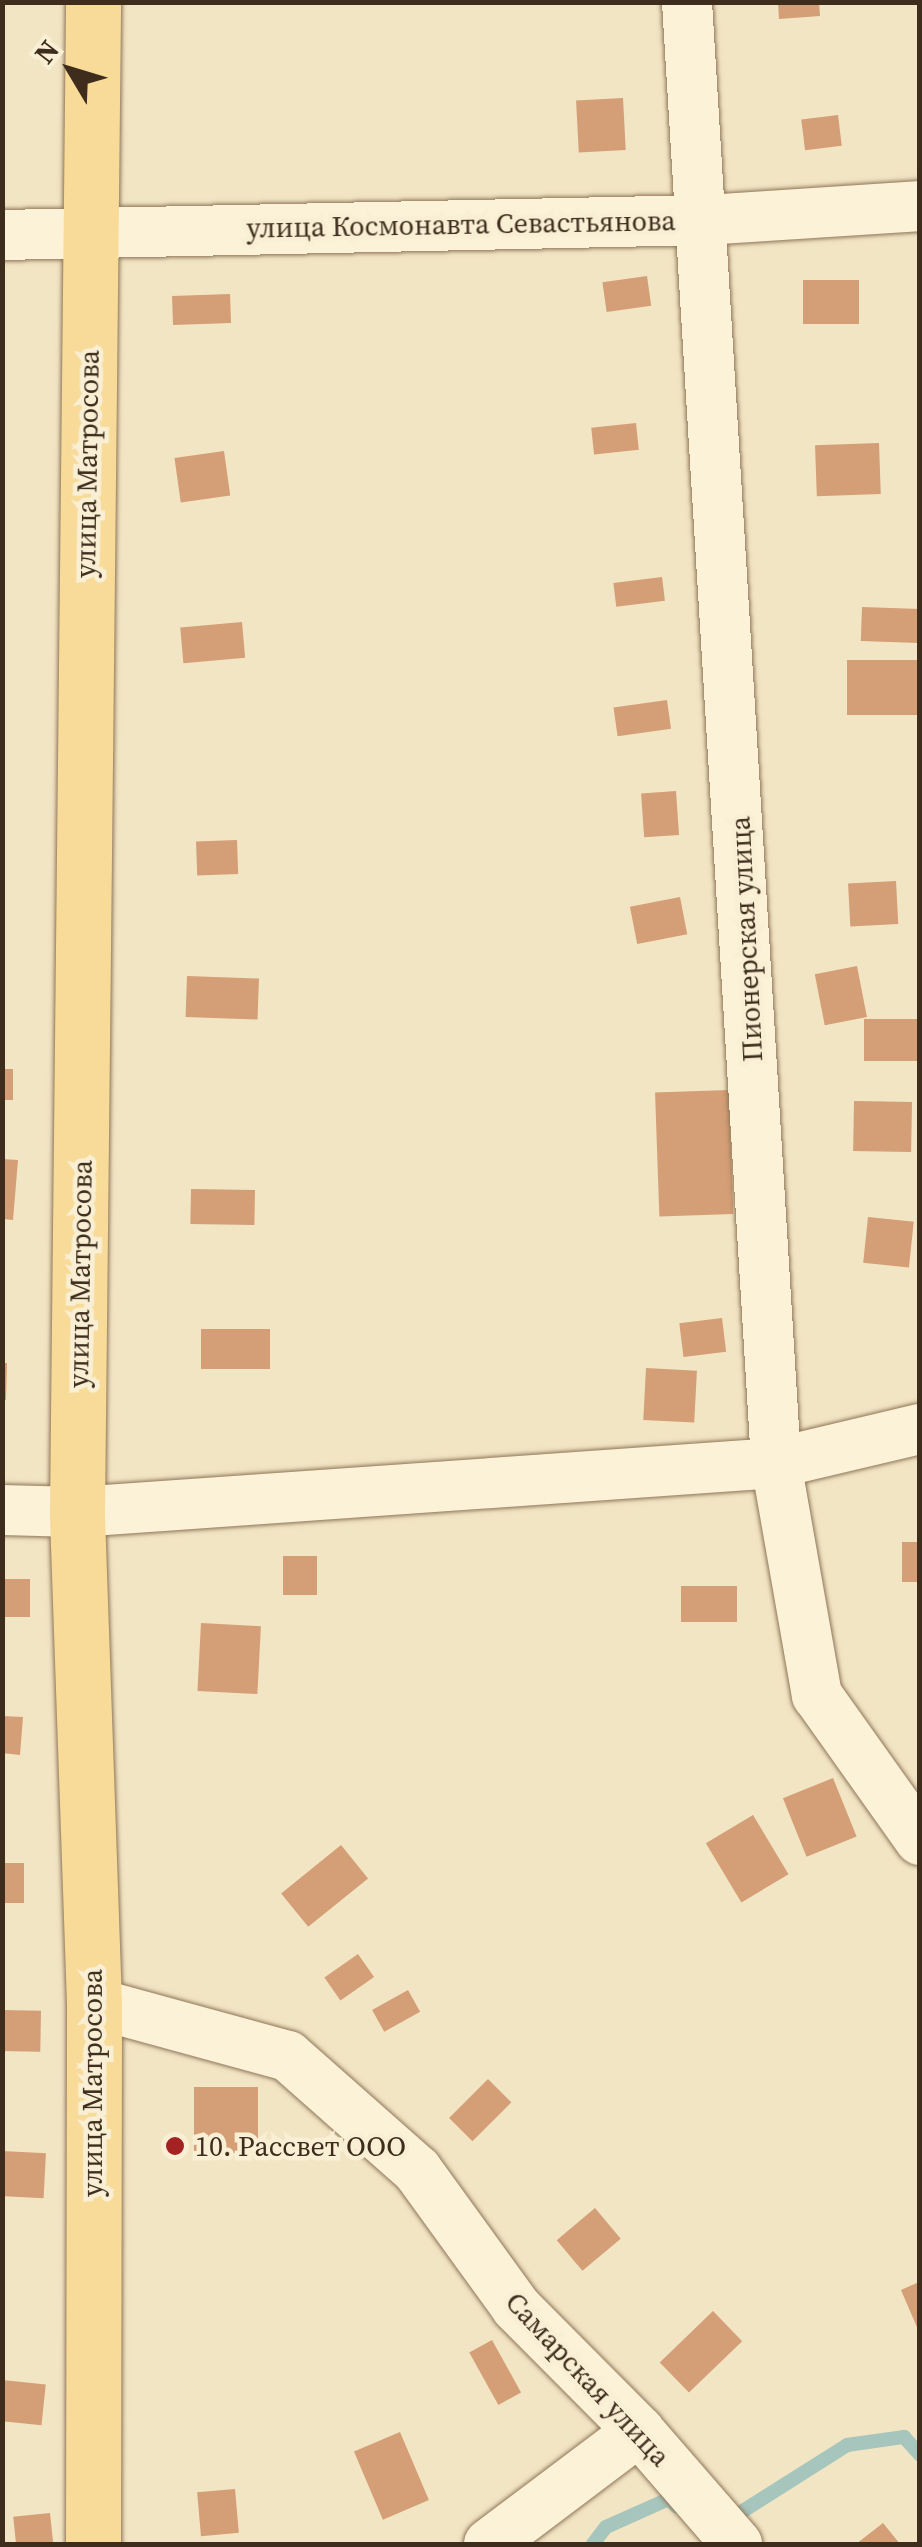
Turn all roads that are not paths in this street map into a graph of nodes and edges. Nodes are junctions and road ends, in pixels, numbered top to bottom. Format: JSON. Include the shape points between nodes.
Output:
{"nodes":[{"id":1,"x":93,"y":2,"type":"edge"},
{"id":2,"x":687,"y":2,"type":"edge"},
{"id":3,"x":920,"y":206,"type":"edge"},
{"id":4,"x":705,"y":220,"type":"junction"},
{"id":5,"x":89,"y":232,"type":"junction"},
{"id":6,"x":2,"y":235,"type":"edge"},
{"id":7,"x":920,"y":1430,"type":"edge"},
{"id":8,"x":776,"y":1463,"type":"junction"},
{"id":9,"x":2,"y":1510,"type":"edge"},
{"id":10,"x":78,"y":1512,"type":"junction"},
{"id":11,"x":920,"y":1840,"type":"edge"},
{"id":12,"x":94,"y":2003,"type":"junction"},
{"id":13,"x":638,"y":2430,"type":"junction"},
{"id":14,"x":93,"y":2544,"type":"edge"},
{"id":15,"x":489,"y":2544,"type":"edge"},
{"id":16,"x":738,"y":2544,"type":"edge"}],
"edges":[{"from":1,"to":5,"type":"main road","name":"улица Матросова"},
{"from":2,"to":4,"type":"street","name":"Пионерская улица"},
{"from":3,"to":4,"type":"street","name":"улица Космонавта Севастьянова"},
{"from":4,"to":5,"type":"street","name":"улица Космонавта Севастьянова"},
{"from":4,"to":8,"type":"street","name":"Пионерская улица"},
{"from":5,"to":6,"type":"street","name":"улица Космонавта Севастьянова"},
{"from":5,"to":10,"type":"main road","name":"улица Матросова"},
{"from":7,"to":8,"type":"street"},
{"from":8,"to":10,"type":"street"},
{"from":8,"to":11,"type":"street","name":"Пионерская улица","via":[[817,1695]]},
{"from":9,"to":10,"type":"street"},
{"from":10,"to":12,"type":"main road","name":"улица Матросова"},
{"from":12,"to":13,"type":"street","name":"Самарская улица","via":[[288,2056],[418,2170],[516,2307]]},
{"from":12,"to":14,"type":"main road","name":"улица Матросова"},
{"from":13,"to":15,"type":"street"},
{"from":13,"to":16,"type":"street","name":"Самарская улица"}]}
